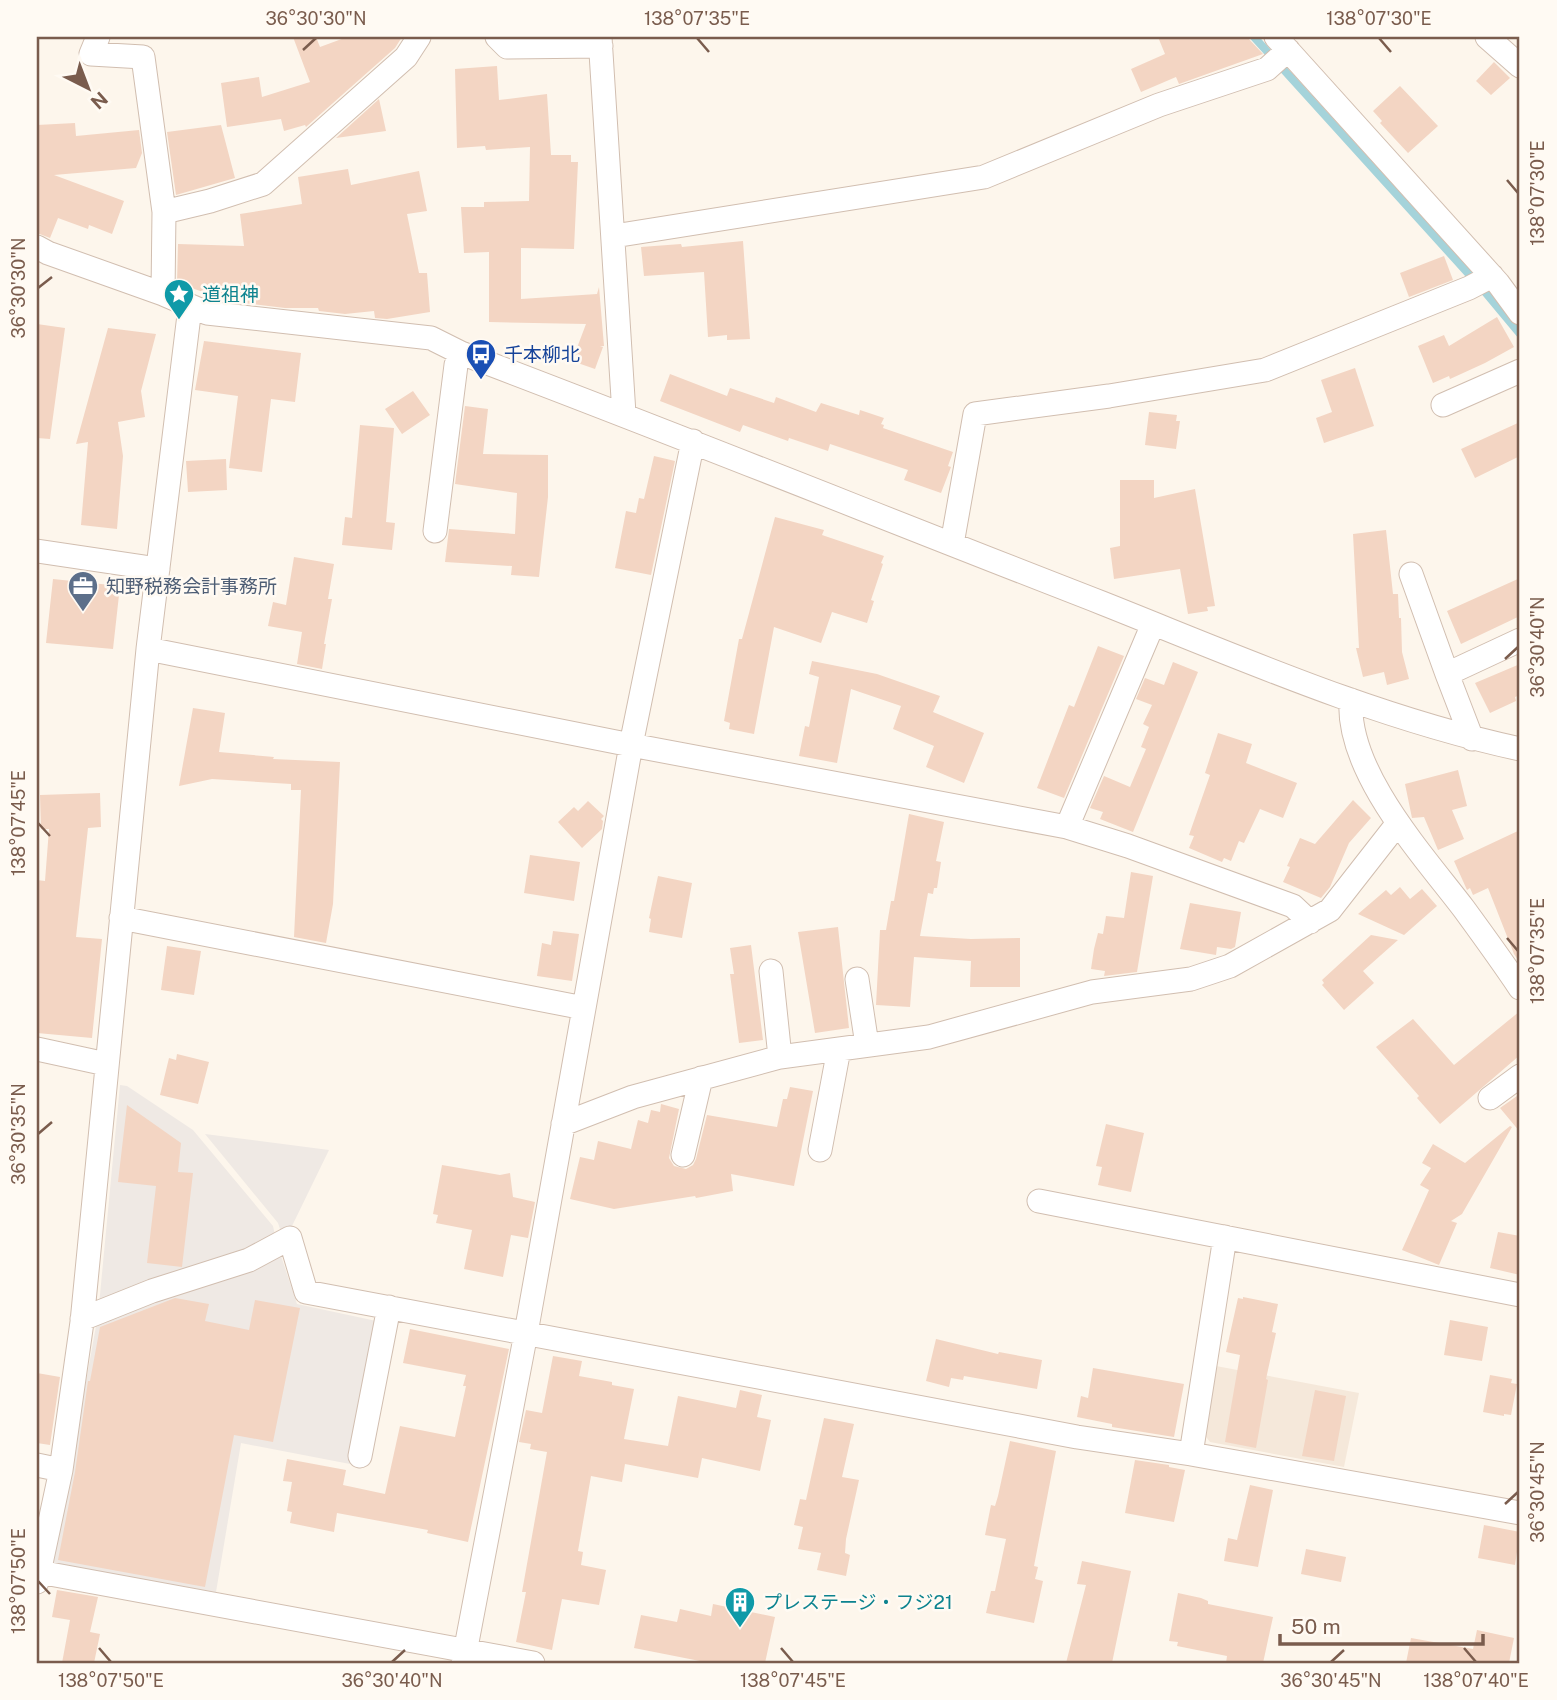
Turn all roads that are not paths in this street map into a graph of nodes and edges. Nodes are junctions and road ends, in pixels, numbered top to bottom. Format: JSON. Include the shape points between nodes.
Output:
{"nodes":[{"id":1,"x":97,"y":37,"type":"edge"},
{"id":2,"x":419,"y":37,"type":"edge"},
{"id":3,"x":497,"y":37,"type":"edge"},
{"id":4,"x":1487,"y":37,"type":"edge"},
{"id":5,"x":601,"y":41,"type":"edge"},
{"id":6,"x":1282,"y":44,"type":"edge"},
{"id":7,"x":1520,"y":66,"type":"edge"},
{"id":8,"x":164,"y":212,"type":"junction"},
{"id":9,"x":614,"y":236,"type":"junction"},
{"id":10,"x":37,"y":247,"type":"edge"},
{"id":11,"x":1503,"y":280,"type":"edge"},
{"id":12,"x":163,"y":294,"type":"junction"},
{"id":13,"x":190,"y":307,"type":"junction"},
{"id":14,"x":1520,"y":313,"type":"edge"},
{"id":15,"x":461,"y":353,"type":"junction"},
{"id":16,"x":1520,"y":371,"type":"edge"},
{"id":17,"x":1443,"y":405,"type":"dead end"},
{"id":18,"x":624,"y":414,"type":"junction"},
{"id":19,"x":693,"y":441,"type":"junction"},
{"id":20,"x":435,"y":531,"type":"dead end"},
{"id":21,"x":952,"y":544,"type":"junction"},
{"id":22,"x":37,"y":551,"type":"edge"},
{"id":23,"x":158,"y":569,"type":"junction"},
{"id":24,"x":1411,"y":574,"type":"dead end"},
{"id":25,"x":1153,"y":624,"type":"junction"},
{"id":26,"x":1520,"y":640,"type":"edge"},
{"id":27,"x":148,"y":649,"type":"junction"},
{"id":28,"x":1447,"y":674,"type":"junction"},
{"id":29,"x":1351,"y":699,"type":"junction"},
{"id":30,"x":1472,"y":739,"type":"junction"},
{"id":31,"x":631,"y":745,"type":"junction"},
{"id":32,"x":1520,"y":749,"type":"edge"},
{"id":33,"x":1398,"y":823,"type":"junction"},
{"id":34,"x":1067,"y":827,"type":"junction"},
{"id":35,"x":121,"y":918,"type":"junction"},
{"id":36,"x":1310,"y":922,"type":"junction"},
{"id":37,"x":771,"y":971,"type":"dead end"},
{"id":38,"x":857,"y":979,"type":"dead end"},
{"id":39,"x":1520,"y":988,"type":"edge"},
{"id":40,"x":584,"y":1008,"type":"junction"},
{"id":41,"x":867,"y":1045,"type":"junction"},
{"id":42,"x":37,"y":1049,"type":"edge"},
{"id":43,"x":839,"y":1049,"type":"junction"},
{"id":44,"x":780,"y":1057,"type":"junction"},
{"id":45,"x":106,"y":1065,"type":"junction"},
{"id":46,"x":1520,"y":1076,"type":"edge"},
{"id":47,"x":701,"y":1078,"type":"junction"},
{"id":48,"x":1490,"y":1098,"type":"dead end"},
{"id":49,"x":563,"y":1124,"type":"junction"},
{"id":50,"x":820,"y":1150,"type":"dead end"},
{"id":51,"x":683,"y":1155,"type":"dead end"},
{"id":52,"x":1039,"y":1200,"type":"dead end"},
{"id":53,"x":1225,"y":1237,"type":"junction"},
{"id":54,"x":1520,"y":1295,"type":"edge"},
{"id":55,"x":389,"y":1307,"type":"junction"},
{"id":56,"x":82,"y":1318,"type":"junction"},
{"id":57,"x":526,"y":1333,"type":"junction"},
{"id":58,"x":1191,"y":1454,"type":"junction"},
{"id":59,"x":360,"y":1456,"type":"dead end"},
{"id":60,"x":37,"y":1465,"type":"edge"},
{"id":61,"x":61,"y":1470,"type":"junction"},
{"id":62,"x":1520,"y":1513,"type":"edge"},
{"id":63,"x":38,"y":1577,"type":"edge"},
{"id":64,"x":464,"y":1657,"type":"edge"},
{"id":65,"x":533,"y":1663,"type":"edge"}],
"edges":[{"from":1,"to":8,"type":"street","via":[[91,54],[143,57]]},
{"from":2,"to":8,"type":"street","via":[[406,57],[263,184]]},
{"from":3,"to":5,"type":"street","via":[[507,47]]},
{"from":4,"to":7,"type":"street"},
{"from":5,"to":9,"type":"street"},
{"from":6,"to":9,"type":"street","via":[[1267,69],[1159,105],[984,177]]},
{"from":6,"to":11,"type":"street"},
{"from":8,"to":12,"type":"street"},
{"from":9,"to":18,"type":"street"},
{"from":10,"to":12,"type":"street"},
{"from":11,"to":14,"type":"street"},
{"from":11,"to":21,"type":"street","via":[[1469,288],[1265,370],[975,414]]},
{"from":12,"to":13,"type":"street"},
{"from":13,"to":15,"type":"street","via":[[207,313],[431,338]]},
{"from":13,"to":23,"type":"street"},
{"from":15,"to":18,"type":"street"},
{"from":15,"to":20,"type":"street"},
{"from":16,"to":17,"type":"street"},
{"from":18,"to":19,"type":"street"},
{"from":19,"to":21,"type":"street"},
{"from":19,"to":31,"type":"street"},
{"from":21,"to":25,"type":"street"},
{"from":22,"to":23,"type":"street"},
{"from":23,"to":27,"type":"street"},
{"from":24,"to":28,"type":"street"},
{"from":25,"to":29,"type":"street"},
{"from":25,"to":34,"type":"street"},
{"from":26,"to":28,"type":"street"},
{"from":27,"to":31,"type":"street"},
{"from":27,"to":35,"type":"street"},
{"from":28,"to":30,"type":"street"},
{"from":29,"to":30,"type":"street"},
{"from":29,"to":33,"type":"street","via":[[1356,745]]},
{"from":30,"to":32,"type":"street"},
{"from":31,"to":34,"type":"street"},
{"from":31,"to":40,"type":"street"},
{"from":33,"to":36,"type":"street","via":[[1330,910]]},
{"from":33,"to":39,"type":"street"},
{"from":34,"to":36,"type":"street","via":[[1293,906]]},
{"from":35,"to":40,"type":"street"},
{"from":35,"to":45,"type":"street"},
{"from":36,"to":41,"type":"street","via":[[1230,966],[1191,979],[1093,992],[929,1037]]},
{"from":37,"to":44,"type":"street"},
{"from":38,"to":41,"type":"street"},
{"from":40,"to":49,"type":"street"},
{"from":41,"to":43,"type":"street"},
{"from":42,"to":45,"type":"street"},
{"from":43,"to":44,"type":"street"},
{"from":43,"to":50,"type":"street"},
{"from":44,"to":47,"type":"street"},
{"from":45,"to":56,"type":"street"},
{"from":46,"to":48,"type":"street"},
{"from":47,"to":49,"type":"street"},
{"from":47,"to":51,"type":"street"},
{"from":49,"to":57,"type":"street"},
{"from":52,"to":53,"type":"street"},
{"from":53,"to":54,"type":"street"},
{"from":53,"to":58,"type":"street"},
{"from":55,"to":56,"type":"street","via":[[306,1292],[290,1238],[249,1260]]},
{"from":55,"to":57,"type":"street"},
{"from":55,"to":59,"type":"street"},
{"from":56,"to":61,"type":"street"},
{"from":57,"to":58,"type":"street","via":[[1064,1435]]},
{"from":57,"to":64,"type":"street"},
{"from":58,"to":62,"type":"street"},
{"from":60,"to":61,"type":"street"},
{"from":61,"to":63,"type":"street"},
{"from":63,"to":64,"type":"street"},
{"from":64,"to":65,"type":"street"}]}
